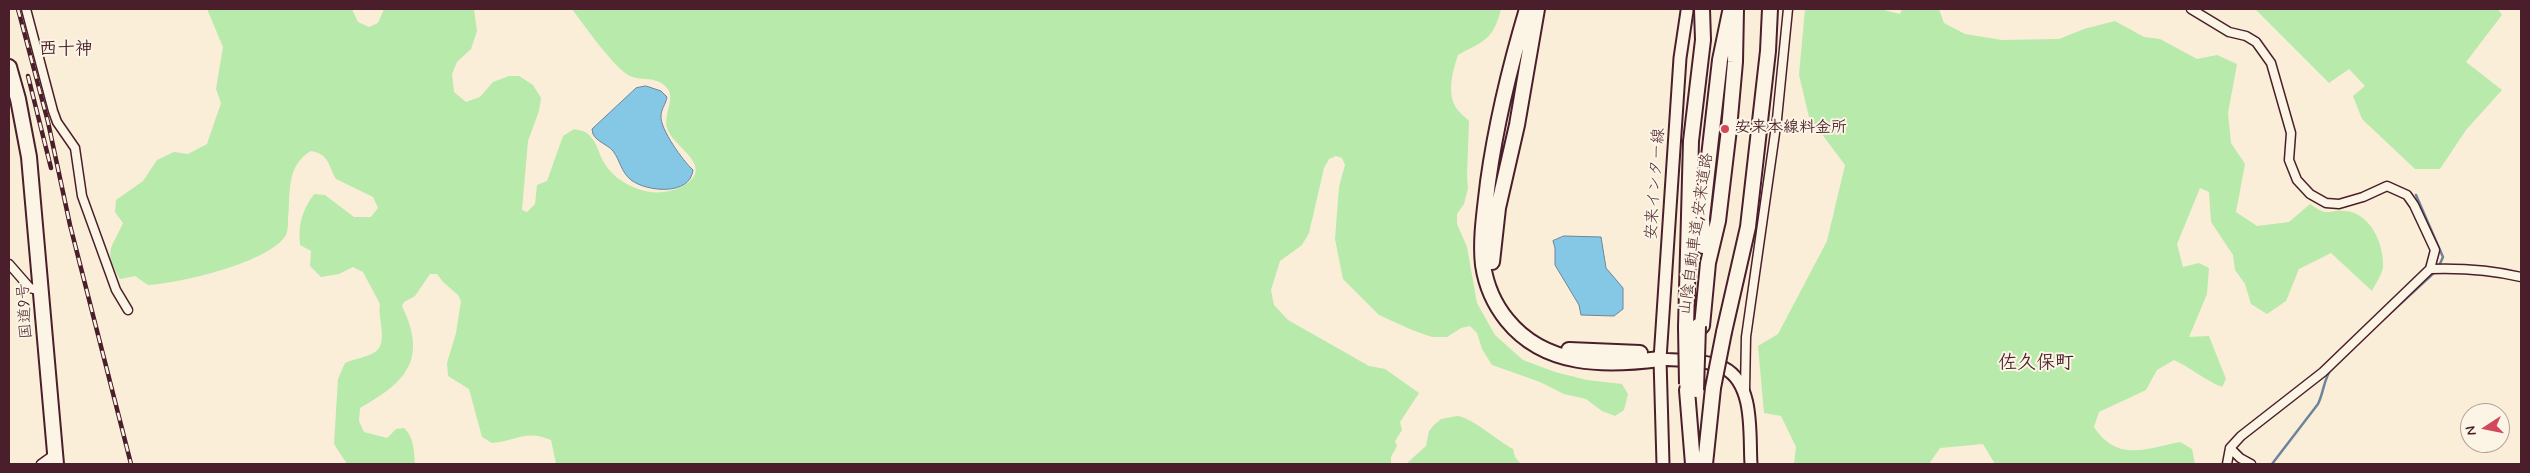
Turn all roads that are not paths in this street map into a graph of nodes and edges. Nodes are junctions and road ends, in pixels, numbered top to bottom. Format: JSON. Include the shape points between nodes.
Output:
{"nodes":[{"id":1,"x":26,"y":9,"type":"edge"},
{"id":2,"x":1518,"y":9,"type":"edge"},
{"id":3,"x":1526,"y":9,"type":"edge"},
{"id":4,"x":1537,"y":9,"type":"edge"},
{"id":5,"x":1546,"y":9,"type":"edge"},
{"id":6,"x":1702,"y":9,"type":"edge"},
{"id":7,"x":1731,"y":9,"type":"edge"},
{"id":8,"x":1736,"y":9,"type":"edge"},
{"id":9,"x":1770,"y":9,"type":"edge"},
{"id":10,"x":1788,"y":9,"type":"edge"},
{"id":11,"x":2191,"y":9,"type":"edge"},
{"id":12,"x":1687,"y":11,"type":"dead end"},
{"id":13,"x":9,"y":67,"type":"edge"},
{"id":14,"x":1526,"y":77,"type":"junction"},
{"id":15,"x":1508,"y":79,"type":"junction"},
{"id":16,"x":1708,"y":246,"type":"junction"},
{"id":17,"x":9,"y":264,"type":"edge"},
{"id":18,"x":2430,"y":270,"type":"junction"},
{"id":19,"x":2521,"y":277,"type":"edge"},
{"id":20,"x":42,"y":291,"type":"junction"},
{"id":21,"x":128,"y":310,"type":"dead end"},
{"id":22,"x":1695,"y":327,"type":"junction"},
{"id":23,"x":1660,"y":359,"type":"junction"},
{"id":24,"x":1699,"y":389,"type":"junction"},
{"id":25,"x":1744,"y":396,"type":"junction"},
{"id":26,"x":2230,"y":448,"type":"junction"},
{"id":27,"x":55,"y":459,"type":"edge"},
{"id":28,"x":41,"y":464,"type":"edge"},
{"id":29,"x":1662,"y":464,"type":"edge"},
{"id":30,"x":1694,"y":464,"type":"edge"},
{"id":31,"x":1701,"y":464,"type":"edge"},
{"id":32,"x":1705,"y":464,"type":"edge"},
{"id":33,"x":1751,"y":464,"type":"edge"},
{"id":34,"x":2227,"y":464,"type":"edge"},
{"id":35,"x":2251,"y":464,"type":"edge"}],
"edges":[{"from":1,"to":21,"type":"street","via":[[53,111],[75,148],[82,196],[116,290]]},
{"from":2,"to":15,"type":"highway"},
{"from":3,"to":15,"type":"highway"},
{"from":4,"to":14,"type":"highway"},
{"from":5,"to":14,"type":"highway"},
{"from":6,"to":22,"type":"highway","via":[[1703,40],[1691,141]]},
{"from":7,"to":16,"type":"highway","via":[[1720,60],[1702,218]]},
{"from":8,"to":16,"type":"highway","via":[[1742,63],[1726,214]]},
{"from":9,"to":24,"type":"highway","bridge":true,"via":[[1748,227],[1724,332]]},
{"from":10,"to":25,"type":"street","via":[[1777,119],[1746,337]]},
{"from":11,"to":18,"type":"street","via":[[2229,32],[2256,42],[2271,63],[2291,133],[2289,160],[2297,180],[2310,194],[2326,203],[2339,204],[2386,186],[2407,195],[2435,250]]},
{"from":12,"to":23,"type":"main road","name":"安来インター線","via":[[1680,58]]},
{"from":13,"to":20,"type":"highway","name":"国道9号","via":[[30,157]]},
{"from":14,"to":23,"type":"highway","via":[[1504,172],[1493,239],[1495,282],[1506,306],[1533,334],[1563,349],[1584,353],[1637,352]]},
{"from":15,"to":23,"type":"highway","via":[[1490,170],[1483,234],[1487,285],[1499,311],[1516,332],[1560,357],[1590,363]]},
{"from":16,"to":22,"type":"highway","name":"山陰自動車道;安来道路"},
{"from":17,"to":20,"type":"street","via":[[30,288]]},
{"from":18,"to":19,"type":"street","via":[[2455,268]]},
{"from":18,"to":26,"type":"street","via":[[2323,372]]},
{"from":20,"to":27,"type":"highway","name":"国道9号"},
{"from":22,"to":24,"type":"highway","bridge":true},
{"from":23,"to":25,"type":"main road","via":[[1725,368],[1739,382]]},
{"from":23,"to":29,"type":"main road","name":"安来インター線"},
{"from":24,"to":30,"type":"highway"},
{"from":24,"to":31,"type":"highway"},
{"from":24,"to":32,"type":"highway"},
{"from":25,"to":33,"type":"main road"},
{"from":26,"to":34,"type":"street"},
{"from":26,"to":35,"type":"street"},
{"from":27,"to":28,"type":"street"}]}
